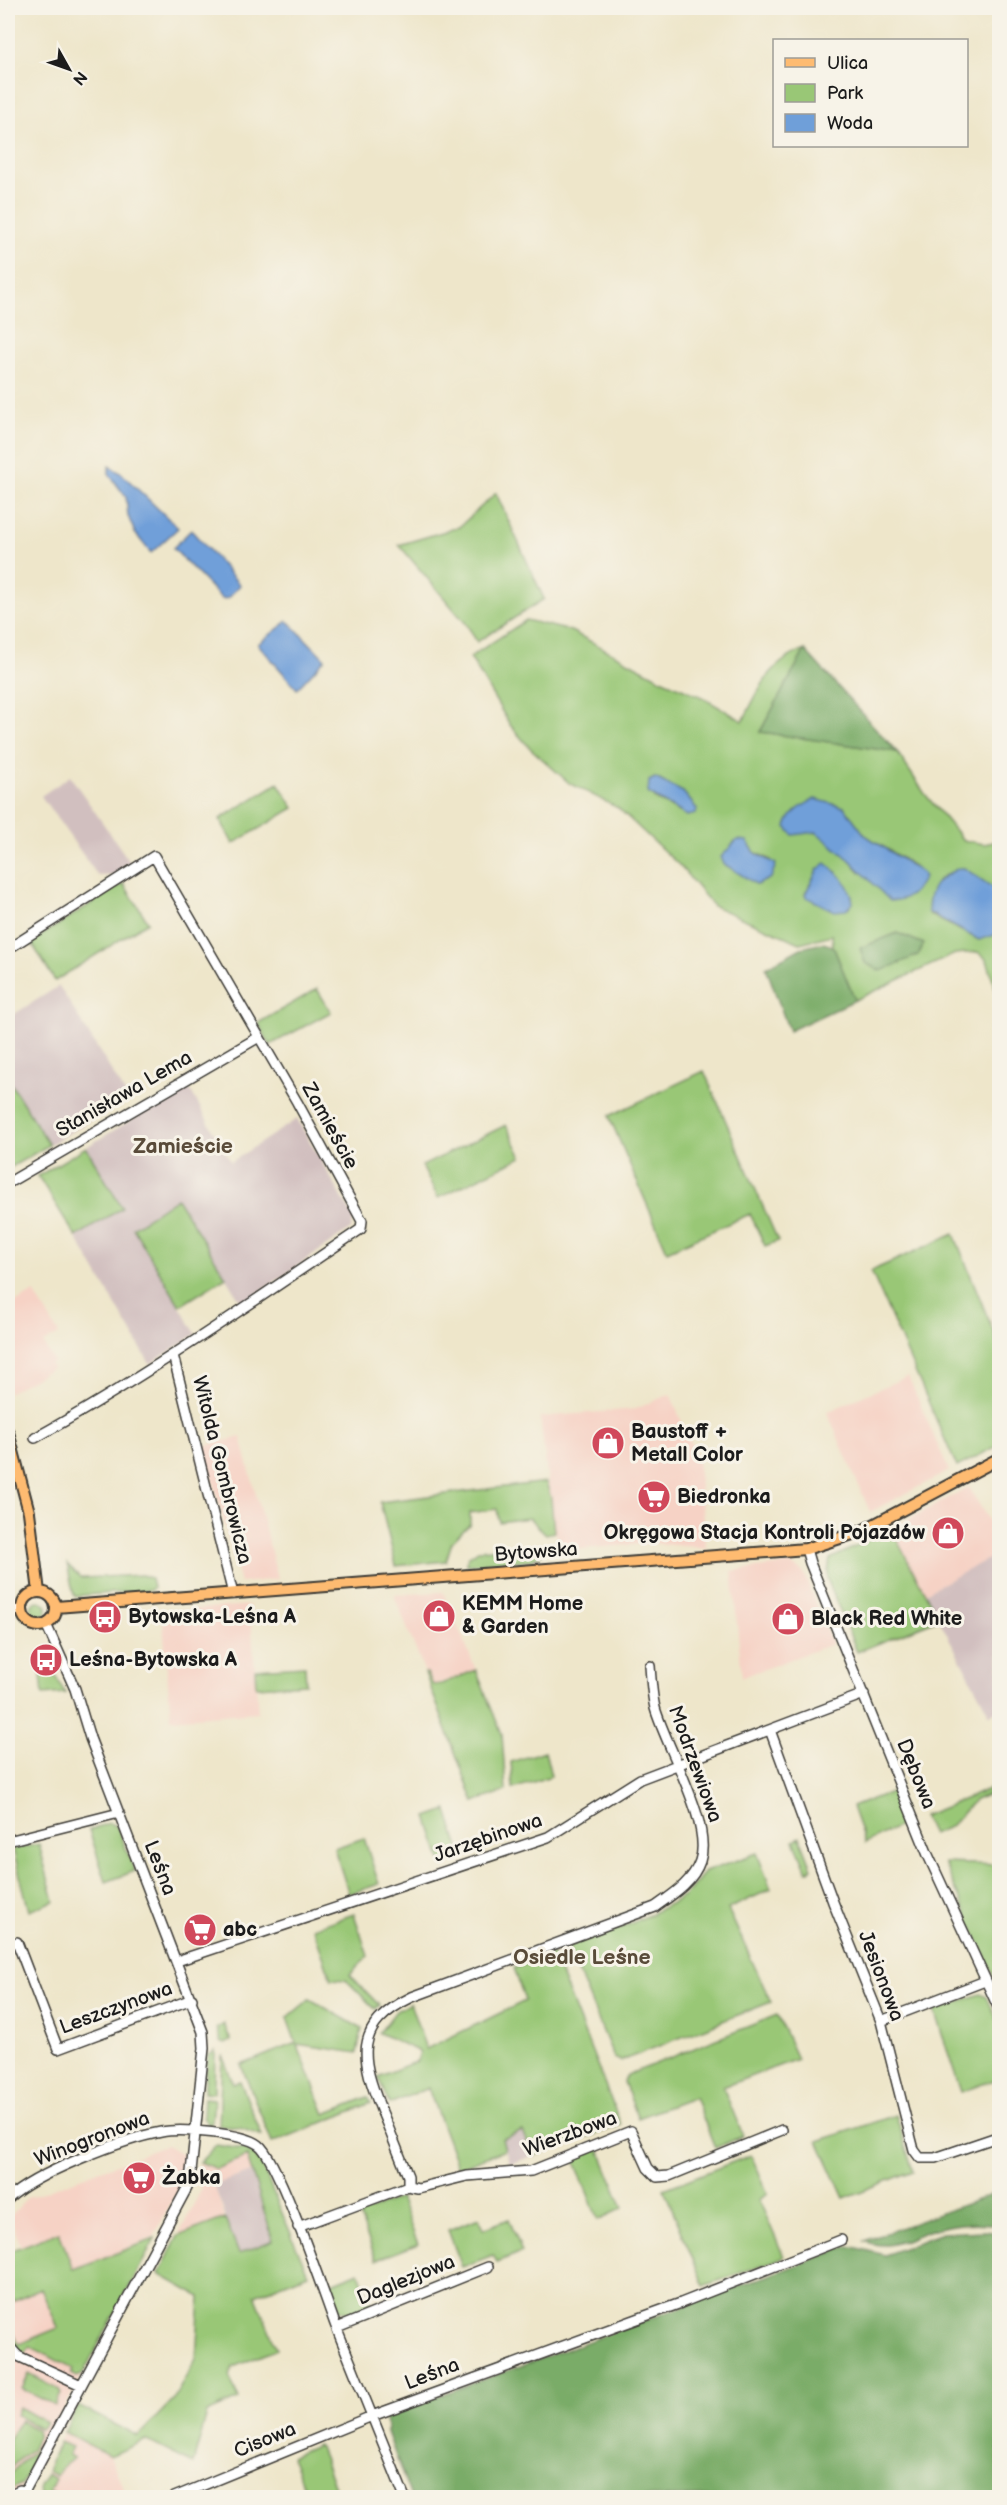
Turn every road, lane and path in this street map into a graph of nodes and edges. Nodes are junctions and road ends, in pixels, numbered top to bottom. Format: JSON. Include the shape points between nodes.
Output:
{"nodes":[{"id":1,"x":8,"y":949,"type":"edge"},
{"id":2,"x":259,"y":1037,"type":"junction"},
{"id":3,"x":8,"y":1183,"type":"edge"},
{"id":4,"x":173,"y":1355,"type":"junction"},
{"id":5,"x":8,"y":1432,"type":"edge"},
{"id":6,"x":35,"y":1438,"type":"dead end"},
{"id":7,"x":999,"y":1458,"type":"edge"},
{"id":8,"x":806,"y":1549,"type":"junction"},
{"id":9,"x":39,"y":1592,"type":"junction"},
{"id":10,"x":233,"y":1594,"type":"junction"},
{"id":11,"x":56,"y":1607,"type":"junction"},
{"id":12,"x":22,"y":1610,"type":"junction"},
{"id":13,"x":8,"y":1611,"type":"edge"},
{"id":14,"x":46,"y":1624,"type":"junction"},
{"id":15,"x":650,"y":1666,"type":"dead end"},
{"id":16,"x":864,"y":1694,"type":"junction"},
{"id":17,"x":770,"y":1730,"type":"junction"},
{"id":18,"x":676,"y":1764,"type":"junction"},
{"id":19,"x":119,"y":1813,"type":"junction"},
{"id":20,"x":8,"y":1841,"type":"edge"},
{"id":21,"x":17,"y":1942,"type":"dead end"},
{"id":22,"x":177,"y":1961,"type":"junction"},
{"id":23,"x":985,"y":1981,"type":"junction"},
{"id":24,"x":192,"y":1999,"type":"junction"},
{"id":25,"x":999,"y":2011,"type":"edge"},
{"id":26,"x":881,"y":2021,"type":"junction"},
{"id":27,"x":782,"y":2130,"type":"dead end"},
{"id":28,"x":196,"y":2132,"type":"junction"},
{"id":29,"x":999,"y":2136,"type":"edge"},
{"id":30,"x":408,"y":2186,"type":"junction"},
{"id":31,"x":8,"y":2199,"type":"edge"},
{"id":32,"x":298,"y":2227,"type":"junction"},
{"id":33,"x":841,"y":2241,"type":"dead end"},
{"id":34,"x":488,"y":2267,"type":"dead end"},
{"id":35,"x":337,"y":2328,"type":"junction"},
{"id":36,"x":8,"y":2345,"type":"edge"},
{"id":37,"x":81,"y":2385,"type":"junction"},
{"id":38,"x":372,"y":2416,"type":"junction"},
{"id":39,"x":8,"y":2495,"type":"edge"},
{"id":40,"x":22,"y":2495,"type":"edge"},
{"id":41,"x":172,"y":2498,"type":"edge"},
{"id":42,"x":405,"y":2498,"type":"edge"}],
"edges":[{"from":1,"to":2,"type":"street","name":"Zamieście","via":[[154,856]]},
{"from":2,"to":3,"type":"street","name":"Stanisława Lema"},
{"from":2,"to":4,"type":"street","name":"Zamieście","via":[[353,1203],[362,1221],[361,1229]]},
{"from":4,"to":6,"type":"street","name":"Zamieście","via":[[108,1398]]},
{"from":4,"to":10,"type":"street","name":"Witolda Gombrowicza"},
{"from":5,"to":9,"type":"main road","via":[[29,1512]]},
{"from":7,"to":8,"type":"main road","name":"Bytowska","via":[[862,1531]]},
{"from":8,"to":10,"type":"main road","name":"Bytowska"},
{"from":8,"to":16,"type":"street","name":"Dębowa"},
{"from":9,"to":11,"type":"main road","via":[[51,1596]]},
{"from":9,"to":12,"type":"main road","via":[[27,1597]]},
{"from":10,"to":11,"type":"main road","name":"Bytowska"},
{"from":11,"to":14,"type":"main road"},
{"from":12,"to":13,"type":"street"},
{"from":12,"to":14,"type":"main road","via":[[31,1623]]},
{"from":14,"to":19,"type":"street","name":"Leśna","via":[[75,1689]]},
{"from":15,"to":18,"type":"street","name":"Modrzewiowa","via":[[655,1707]]},
{"from":16,"to":17,"type":"street","name":"Jarzębinowa"},
{"from":16,"to":23,"type":"street","name":"Dębowa","via":[[928,1855]]},
{"from":17,"to":18,"type":"street","name":"Jarzębinowa"},
{"from":17,"to":26,"type":"street","name":"Jesionowa"},
{"from":18,"to":22,"type":"street","name":"Jarzębinowa","via":[[628,1785],[548,1838]]},
{"from":18,"to":30,"type":"street","name":"Modrzewiowa","via":[[703,1836],[700,1862],[682,1887],[655,1907],[412,1997],[388,2010],[375,2025],[367,2044],[366,2067],[408,2176]]},
{"from":19,"to":20,"type":"street"},
{"from":19,"to":22,"type":"street","name":"Leśna"},
{"from":21,"to":24,"type":"street","name":"Leszczynowa","via":[[58,2049]]},
{"from":22,"to":24,"type":"street","name":"Leśna"},
{"from":23,"to":25,"type":"street","name":"Dębowa"},
{"from":23,"to":26,"type":"street"},
{"from":24,"to":28,"type":"street","name":"Leśna","via":[[205,2042]]},
{"from":26,"to":29,"type":"street","name":"Jesionowa","via":[[914,2150],[920,2158],[935,2158]]},
{"from":27,"to":30,"type":"street","name":"Wierzbowa","via":[[669,2176],[657,2176],[648,2168],[631,2131],[531,2171],[445,2179],[418,2188]]},
{"from":28,"to":31,"type":"street","name":"Winogronowa","via":[[151,2134],[47,2174]]},
{"from":28,"to":32,"type":"street","via":[[248,2138],[260,2145],[271,2161]]},
{"from":28,"to":37,"type":"street","name":"Leśna","via":[[187,2188]]},
{"from":30,"to":32,"type":"street"},
{"from":32,"to":35,"type":"street"},
{"from":33,"to":38,"type":"street","name":"Leśna"},
{"from":34,"to":35,"type":"street","name":"Daglezjowa"},
{"from":35,"to":38,"type":"street"},
{"from":36,"to":37,"type":"street","via":[[18,2356]]},
{"from":37,"to":40,"type":"street","name":"Leśna"},
{"from":38,"to":41,"type":"street","name":"Cisowa"},
{"from":38,"to":42,"type":"street"},
{"from":39,"to":40,"type":"street","name":"Leśna","via":[[20,2490]]}]}
